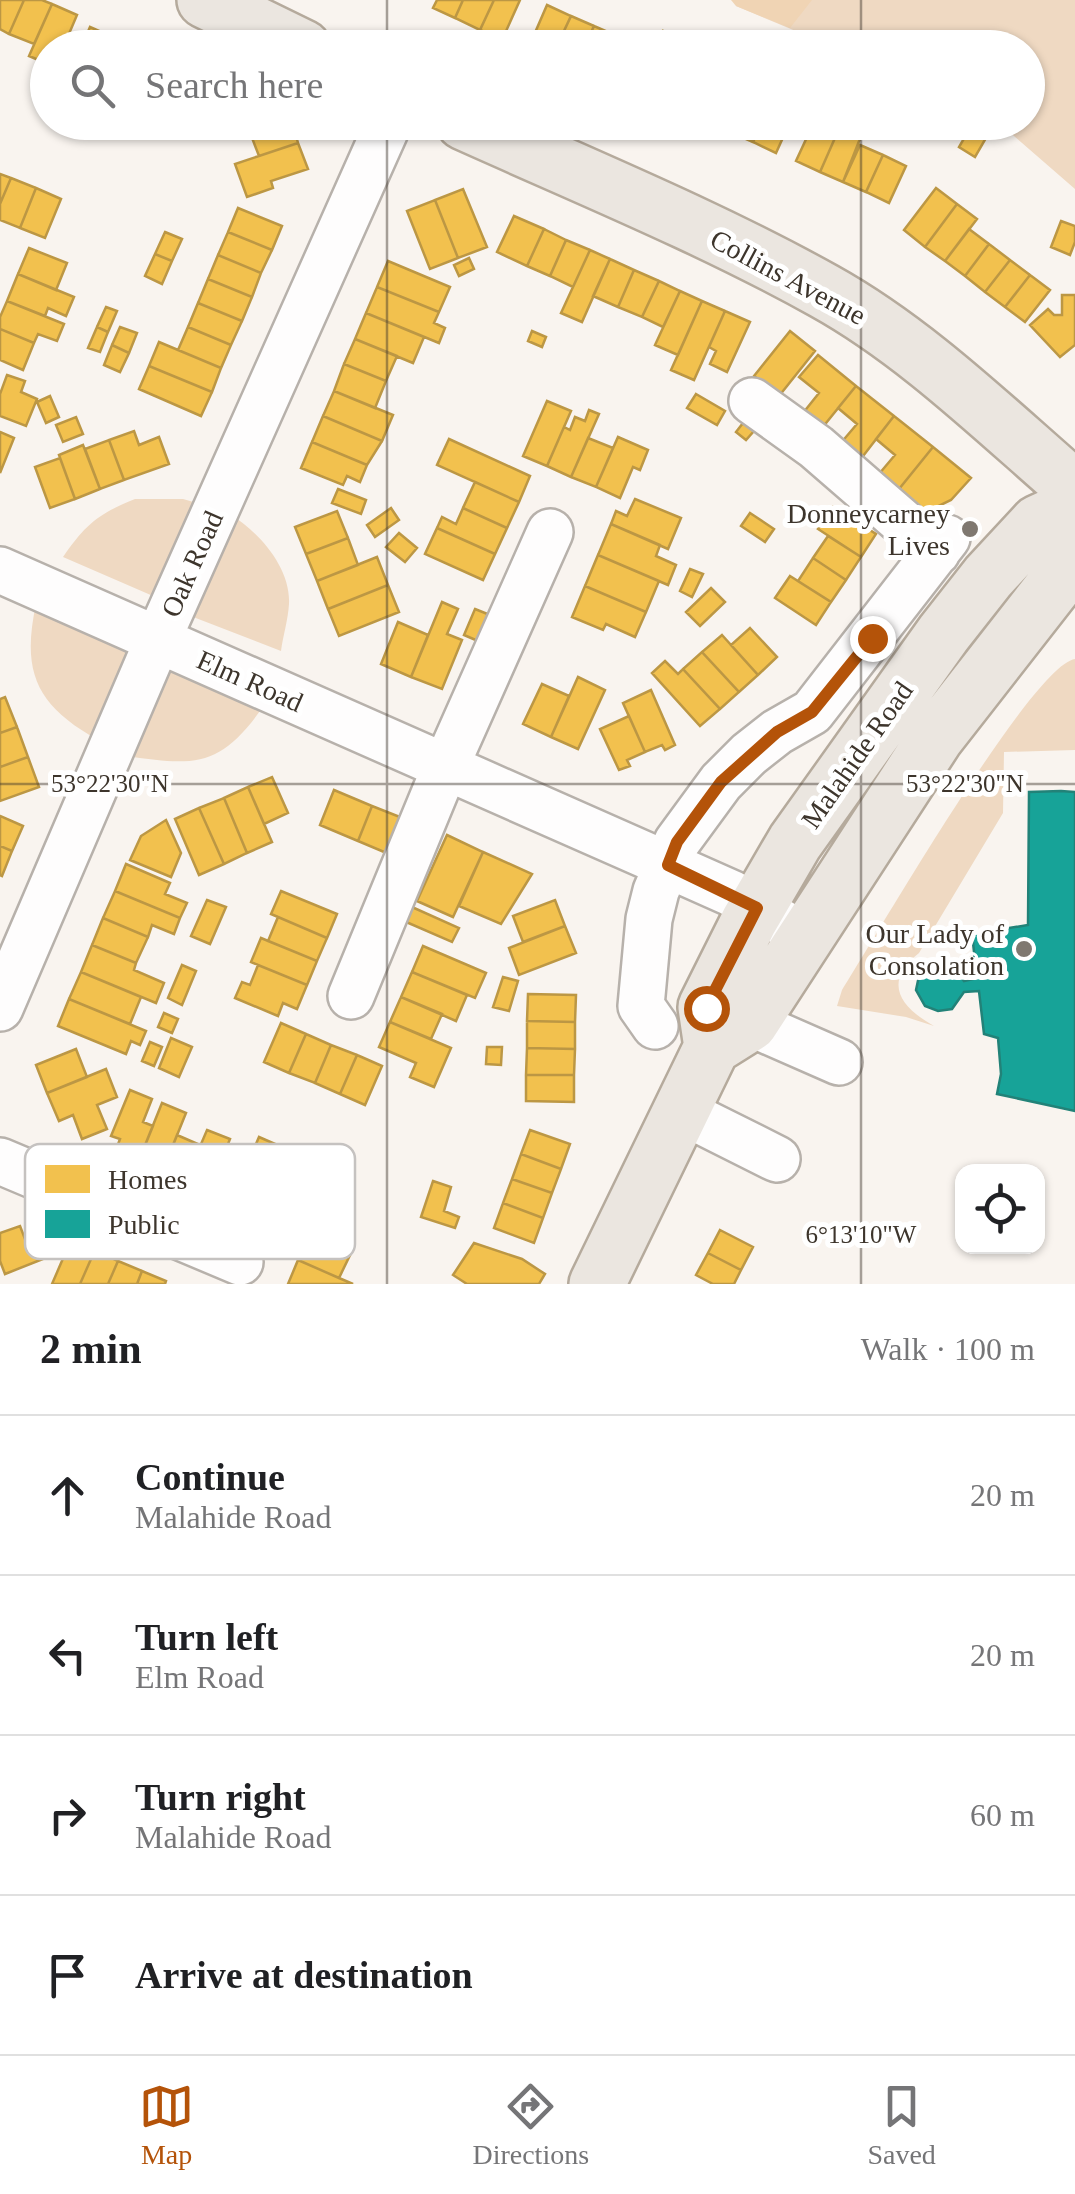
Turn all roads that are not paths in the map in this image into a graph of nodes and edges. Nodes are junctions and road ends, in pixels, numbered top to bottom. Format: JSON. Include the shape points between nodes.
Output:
{"nodes":[{"id":1,"x":204,"y":0,"type":"edge"},
{"id":2,"x":266,"y":30,"type":"edge"},
{"id":3,"x":381,"y":140,"type":"edge"},
{"id":4,"x":505,"y":140,"type":"edge"},
{"id":5,"x":752,"y":402,"type":"dead end"},
{"id":6,"x":1075,"y":490,"type":"edge"},
{"id":7,"x":1075,"y":506,"type":"edge"},
{"id":8,"x":550,"y":532,"type":"dead end"},
{"id":9,"x":0,"y":570,"type":"edge"},
{"id":10,"x":1068,"y":575,"type":"edge"},
{"id":11,"x":159,"y":640,"type":"junction"},
{"id":12,"x":445,"y":768,"type":"junction"},
{"id":13,"x":668,"y":865,"type":"junction"},
{"id":14,"x":757,"y":908,"type":"junction"},
{"id":15,"x":804,"y":936,"type":"junction"},
{"id":16,"x":351,"y":996,"type":"dead end"},
{"id":17,"x":0,"y":1008,"type":"edge"},
{"id":18,"x":654,"y":1026,"type":"dead end"},
{"id":19,"x":731,"y":1035,"type":"junction"},
{"id":20,"x":840,"y":1062,"type":"dead end"},
{"id":21,"x":679,"y":1110,"type":"junction"},
{"id":22,"x":777,"y":1159,"type":"dead end"},
{"id":23,"x":0,"y":1161,"type":"edge"},
{"id":24,"x":25,"y":1172,"type":"edge"},
{"id":25,"x":233,"y":1259,"type":"edge"},
{"id":26,"x":240,"y":1262,"type":"dead end"},
{"id":27,"x":596,"y":1284,"type":"edge"}],
"edges":[{"from":1,"to":2,"type":"main road"},
{"from":3,"to":11,"type":"street","name":"Oak Road"},
{"from":4,"to":6,"type":"main road","name":"Collins Avenue","via":[[825,291],[958,388]]},
{"from":5,"to":13,"type":"street","name":"Malahide Road","via":[[942,545],[812,712],[777,732],[721,782]]},
{"from":7,"to":14,"type":"main road","name":"Malahide Road","via":[[1038,523],[988,577],[795,842]]},
{"from":8,"to":12,"type":"street"},
{"from":9,"to":11,"type":"street","name":"Elm Road"},
{"from":10,"to":15,"type":"main road","name":"Malahide Road","via":[[936,737]]},
{"from":11,"to":12,"type":"street","name":"Elm Road"},
{"from":11,"to":17,"type":"street","name":"Oak Road"},
{"from":12,"to":13,"type":"street","name":"Elm Road"},
{"from":12,"to":16,"type":"street"},
{"from":13,"to":14,"type":"street","name":"Elm Road"},
{"from":13,"to":18,"type":"street","name":"Malahide Road","via":[[656,891],[640,1006]]},
{"from":14,"to":15,"type":"street","name":"Elm Road"},
{"from":14,"to":19,"type":"main road","name":"Malahide Road","via":[[706,1008]]},
{"from":15,"to":19,"type":"main road","name":"Malahide Road"},
{"from":19,"to":20,"type":"street"},
{"from":19,"to":21,"type":"main road","name":"Malahide Road"},
{"from":21,"to":22,"type":"street"},
{"from":21,"to":27,"type":"main road","name":"Malahide Road"},
{"from":23,"to":24,"type":"street"},
{"from":25,"to":26,"type":"street"}]}
